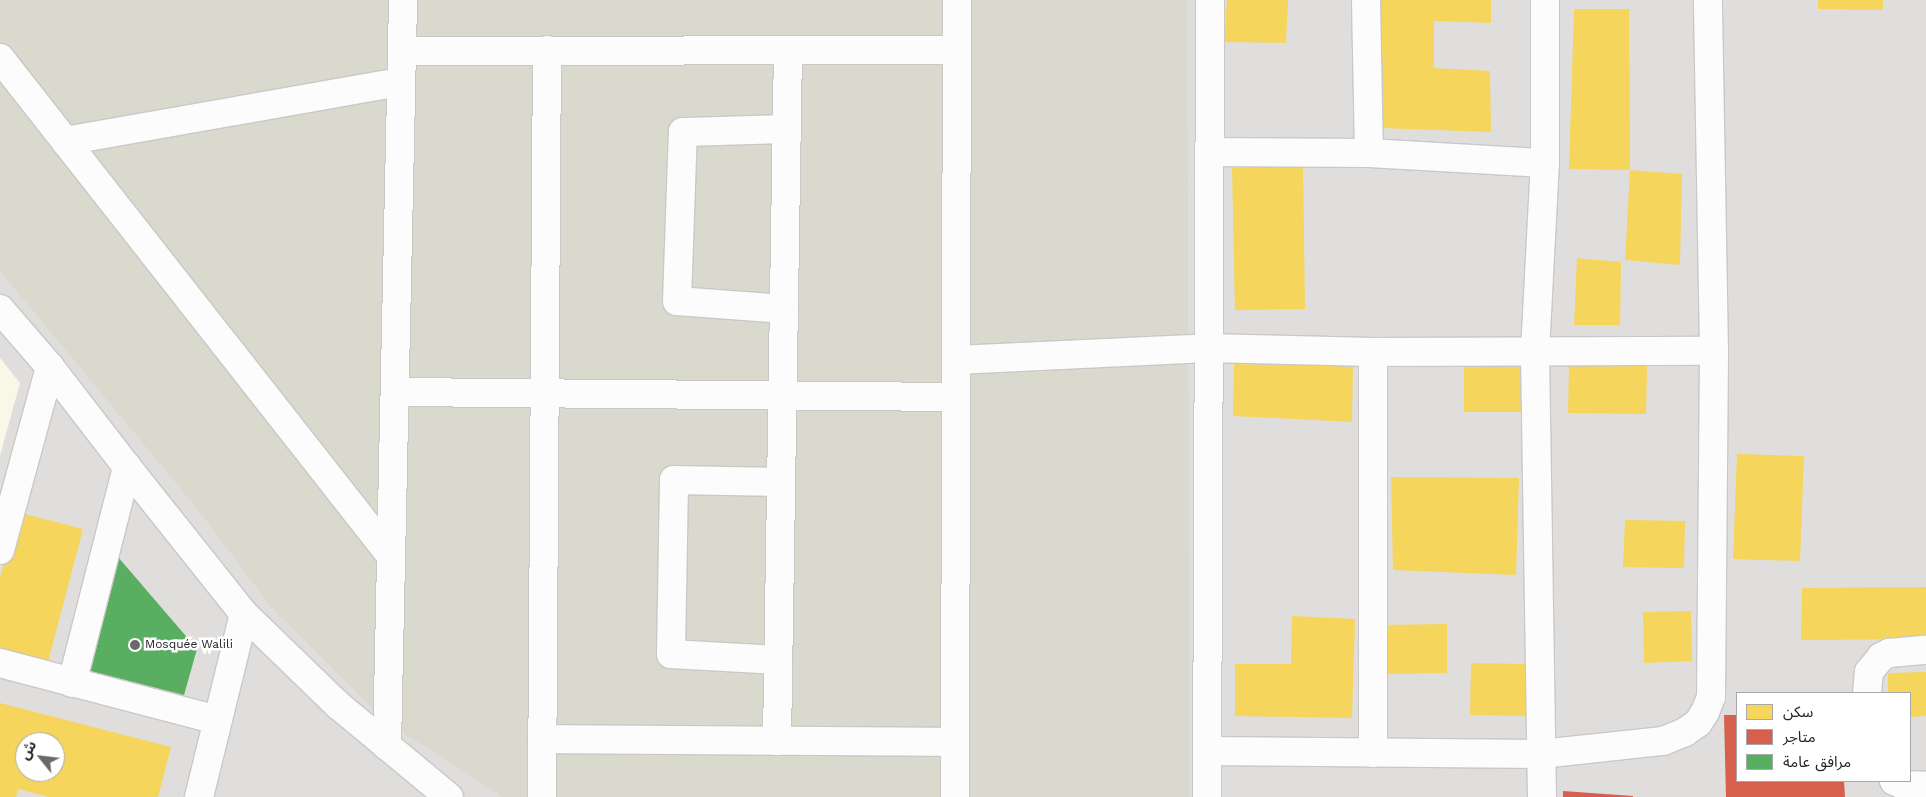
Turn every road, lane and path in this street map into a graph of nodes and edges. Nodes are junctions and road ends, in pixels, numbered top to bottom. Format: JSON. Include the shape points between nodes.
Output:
{"nodes":[{"id":1,"x":403,"y":0,"type":"edge"},
{"id":2,"x":958,"y":0,"type":"edge"},
{"id":3,"x":1210,"y":0,"type":"edge"},
{"id":4,"x":1366,"y":0,"type":"edge"},
{"id":5,"x":1545,"y":0,"type":"edge"},
{"id":6,"x":1708,"y":0,"type":"edge"},
{"id":7,"x":547,"y":50,"type":"junction"},
{"id":8,"x":788,"y":50,"type":"junction"},
{"id":9,"x":957,"y":50,"type":"junction"},
{"id":10,"x":402,"y":51,"type":"junction"},
{"id":11,"x":0,"y":58,"type":"edge"},
{"id":12,"x":400,"y":82,"type":"junction"},
{"id":13,"x":787,"y":129,"type":"junction"},
{"id":14,"x":65,"y":141,"type":"junction"},
{"id":15,"x":1209,"y":152,"type":"junction"},
{"id":16,"x":1369,"y":154,"type":"junction"},
{"id":17,"x":1545,"y":163,"type":"junction"},
{"id":18,"x":784,"y":308,"type":"junction"},
{"id":19,"x":0,"y":309,"type":"edge"},
{"id":20,"x":1208,"y":348,"type":"junction"},
{"id":21,"x":1714,"y":351,"type":"junction"},
{"id":22,"x":1373,"y":352,"type":"junction"},
{"id":23,"x":1535,"y":352,"type":"junction"},
{"id":24,"x":956,"y":360,"type":"junction"},
{"id":25,"x":50,"y":367,"type":"junction"},
{"id":26,"x":395,"y":392,"type":"junction"},
{"id":27,"x":545,"y":394,"type":"junction"},
{"id":28,"x":782,"y":396,"type":"junction"},
{"id":29,"x":956,"y":397,"type":"junction"},
{"id":30,"x":127,"y":467,"type":"junction"},
{"id":31,"x":781,"y":482,"type":"junction"},
{"id":32,"x":0,"y":550,"type":"edge"},
{"id":33,"x":391,"y":556,"type":"junction"},
{"id":34,"x":244,"y":614,"type":"junction"},
{"id":35,"x":1926,"y":650,"type":"edge"},
{"id":36,"x":778,"y":660,"type":"junction"},
{"id":37,"x":0,"y":663,"type":"edge"},
{"id":38,"x":72,"y":683,"type":"junction"},
{"id":39,"x":1867,"y":692,"type":"edge"},
{"id":40,"x":218,"y":720,"type":"junction"},
{"id":41,"x":542,"y":739,"type":"junction"},
{"id":42,"x":777,"y":741,"type":"junction"},
{"id":43,"x":955,"y":742,"type":"junction"},
{"id":44,"x":387,"y":746,"type":"junction"},
{"id":45,"x":1208,"y":750,"type":"junction"},
{"id":46,"x":1374,"y":753,"type":"junction"},
{"id":47,"x":1541,"y":754,"type":"junction"},
{"id":48,"x":1896,"y":782,"type":"edge"},
{"id":49,"x":1926,"y":786,"type":"edge"},
{"id":50,"x":443,"y":795,"type":"edge"},
{"id":51,"x":199,"y":797,"type":"edge"},
{"id":52,"x":542,"y":797,"type":"edge"},
{"id":53,"x":955,"y":797,"type":"edge"},
{"id":54,"x":1207,"y":797,"type":"edge"},
{"id":55,"x":1542,"y":797,"type":"edge"}],
"edges":[{"from":1,"to":10,"type":"street"},
{"from":2,"to":9,"type":"street"},
{"from":3,"to":15,"type":"street"},
{"from":4,"to":16,"type":"street"},
{"from":5,"to":17,"type":"street"},
{"from":6,"to":21,"type":"street"},
{"from":7,"to":8,"type":"street"},
{"from":7,"to":10,"type":"street"},
{"from":7,"to":27,"type":"street"},
{"from":8,"to":9,"type":"street"},
{"from":8,"to":13,"type":"street"},
{"from":9,"to":24,"type":"street"},
{"from":10,"to":12,"type":"street"},
{"from":11,"to":14,"type":"street"},
{"from":12,"to":14,"type":"street"},
{"from":12,"to":26,"type":"street"},
{"from":13,"to":18,"type":"street"},
{"from":13,"to":18,"type":"street","via":[[683,132],[677,300]]},
{"from":14,"to":33,"type":"street"},
{"from":15,"to":16,"type":"street"},
{"from":15,"to":20,"type":"street"},
{"from":16,"to":17,"type":"street"},
{"from":17,"to":23,"type":"street"},
{"from":18,"to":28,"type":"street"},
{"from":19,"to":25,"type":"street"},
{"from":20,"to":22,"type":"street"},
{"from":20,"to":24,"type":"street"},
{"from":20,"to":45,"type":"street"},
{"from":21,"to":23,"type":"street"},
{"from":21,"to":47,"type":"street","via":[[1711,697],[1706,712],[1685,732],[1663,741]]},
{"from":22,"to":23,"type":"street"},
{"from":22,"to":46,"type":"street"},
{"from":23,"to":47,"type":"street"},
{"from":24,"to":29,"type":"street"},
{"from":25,"to":30,"type":"street"},
{"from":25,"to":32,"type":"street"},
{"from":26,"to":27,"type":"street"},
{"from":26,"to":33,"type":"street"},
{"from":27,"to":28,"type":"street"},
{"from":27,"to":41,"type":"street"},
{"from":28,"to":29,"type":"street"},
{"from":28,"to":31,"type":"street"},
{"from":29,"to":43,"type":"street"},
{"from":30,"to":34,"type":"street"},
{"from":30,"to":38,"type":"street"},
{"from":31,"to":36,"type":"street"},
{"from":31,"to":36,"type":"street","via":[[674,480],[671,644],[671,654]]},
{"from":33,"to":44,"type":"street"},
{"from":34,"to":40,"type":"street"},
{"from":34,"to":44,"type":"street","via":[[338,705]]},
{"from":35,"to":39,"type":"street","via":[[1889,653],[1881,657],[1869,672]]},
{"from":36,"to":42,"type":"street"},
{"from":37,"to":38,"type":"street"},
{"from":38,"to":40,"type":"street"},
{"from":40,"to":51,"type":"street"},
{"from":41,"to":42,"type":"street"},
{"from":41,"to":52,"type":"street"},
{"from":42,"to":43,"type":"street"},
{"from":43,"to":53,"type":"street"},
{"from":44,"to":50,"type":"street"},
{"from":45,"to":46,"type":"street"},
{"from":45,"to":54,"type":"street"},
{"from":46,"to":47,"type":"street"},
{"from":47,"to":55,"type":"street"},
{"from":48,"to":49,"type":"street"}]}
